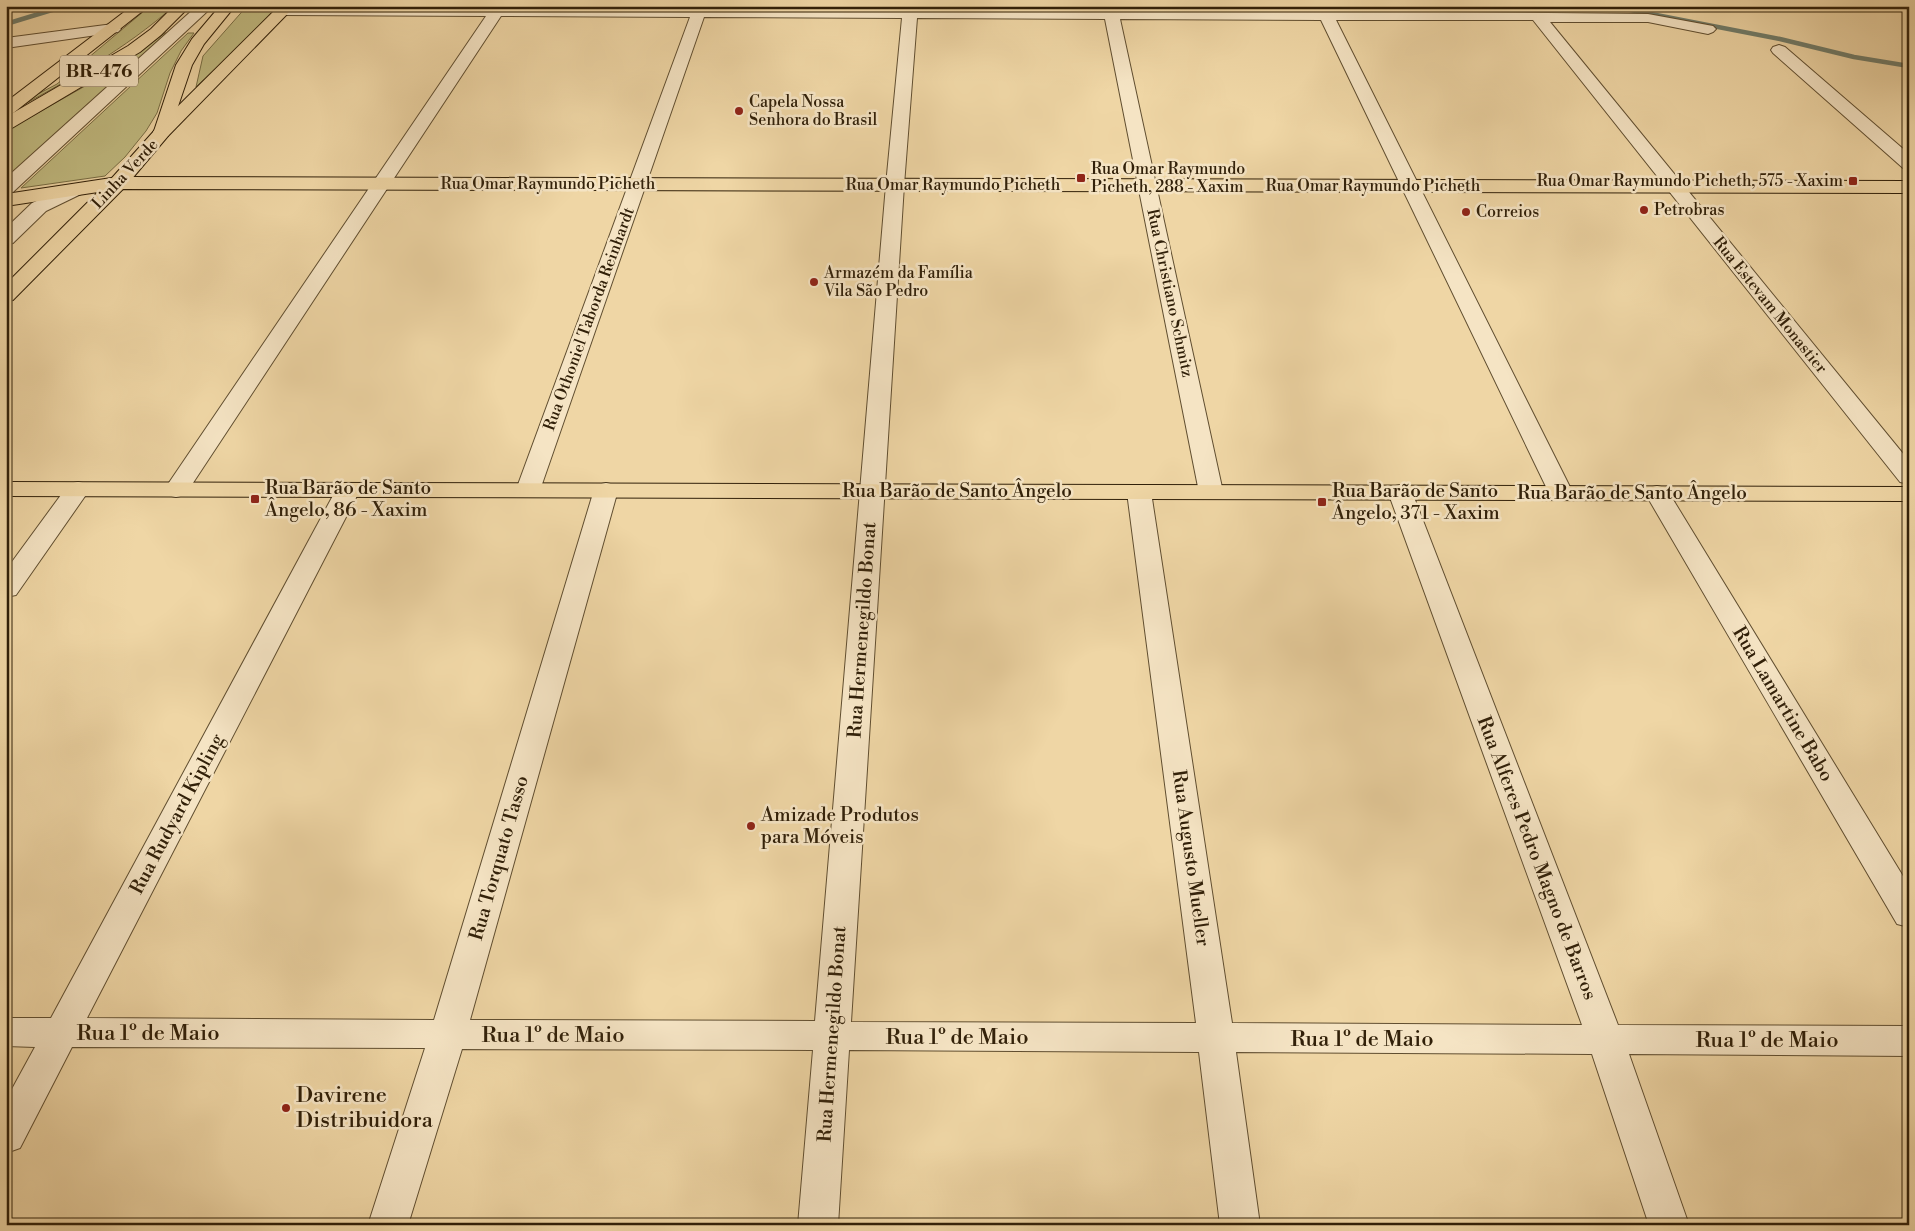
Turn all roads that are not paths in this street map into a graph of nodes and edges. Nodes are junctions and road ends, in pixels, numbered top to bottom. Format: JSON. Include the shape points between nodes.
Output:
{"nodes":[{"id":1,"x":17,"y":6,"type":"edge"},
{"id":2,"x":142,"y":6,"type":"edge"},
{"id":3,"x":184,"y":6,"type":"edge"},
{"id":4,"x":206,"y":6,"type":"edge"},
{"id":5,"x":228,"y":6,"type":"edge"},
{"id":6,"x":36,"y":7,"type":"edge"},
{"id":7,"x":286,"y":9,"type":"edge"},
{"id":8,"x":498,"y":9,"type":"edge"},
{"id":9,"x":699,"y":10,"type":"edge"},
{"id":10,"x":910,"y":10,"type":"edge"},
{"id":11,"x":1111,"y":10,"type":"edge"},
{"id":12,"x":1324,"y":11,"type":"edge"},
{"id":13,"x":1537,"y":16,"type":"junction"},
{"id":14,"x":112,"y":29,"type":"junction"},
{"id":15,"x":1708,"y":29,"type":"dead end"},
{"id":16,"x":6,"y":44,"type":"edge"},
{"id":17,"x":1779,"y":50,"type":"dead end"},
{"id":18,"x":6,"y":110,"type":"edge"},
{"id":19,"x":6,"y":124,"type":"edge"},
{"id":20,"x":162,"y":132,"type":"junction"},
{"id":21,"x":1909,"y":164,"type":"edge"},
{"id":22,"x":118,"y":183,"type":"junction"},
{"id":23,"x":381,"y":184,"type":"junction"},
{"id":24,"x":637,"y":184,"type":"junction"},
{"id":25,"x":895,"y":185,"type":"junction"},
{"id":26,"x":1147,"y":185,"type":"junction"},
{"id":27,"x":1410,"y":186,"type":"junction"},
{"id":28,"x":1674,"y":186,"type":"junction"},
{"id":29,"x":1909,"y":187,"type":"edge"},
{"id":30,"x":6,"y":188,"type":"edge"},
{"id":31,"x":74,"y":190,"type":"junction"},
{"id":32,"x":6,"y":200,"type":"edge"},
{"id":33,"x":6,"y":239,"type":"edge"},
{"id":34,"x":6,"y":296,"type":"edge"},
{"id":35,"x":1909,"y":477,"type":"edge"},
{"id":36,"x":6,"y":489,"type":"edge"},
{"id":37,"x":78,"y":489,"type":"junction"},
{"id":38,"x":176,"y":490,"type":"junction"},
{"id":39,"x":348,"y":490,"type":"junction"},
{"id":40,"x":528,"y":490,"type":"junction"},
{"id":41,"x":606,"y":490,"type":"junction"},
{"id":42,"x":872,"y":491,"type":"junction"},
{"id":43,"x":1139,"y":492,"type":"junction"},
{"id":44,"x":1211,"y":492,"type":"junction"},
{"id":45,"x":1400,"y":492,"type":"junction"},
{"id":46,"x":1561,"y":493,"type":"junction"},
{"id":47,"x":1657,"y":493,"type":"junction"},
{"id":48,"x":1909,"y":494,"type":"edge"},
{"id":49,"x":6,"y":589,"type":"edge"},
{"id":50,"x":1909,"y":915,"type":"edge"},
{"id":51,"x":6,"y":1032,"type":"edge"},
{"id":52,"x":62,"y":1032,"type":"junction"},
{"id":53,"x":448,"y":1034,"type":"junction"},
{"id":54,"x":832,"y":1037,"type":"junction"},
{"id":55,"x":1216,"y":1038,"type":"junction"},
{"id":56,"x":1606,"y":1040,"type":"junction"},
{"id":57,"x":1909,"y":1041,"type":"edge"},
{"id":58,"x":6,"y":1137,"type":"edge"},
{"id":59,"x":388,"y":1225,"type":"edge"},
{"id":60,"x":818,"y":1225,"type":"edge"},
{"id":61,"x":1240,"y":1225,"type":"edge"},
{"id":62,"x":1669,"y":1225,"type":"edge"}],
"edges":[{"from":1,"to":6,"type":"street"},
{"from":2,"to":14,"type":"main road"},
{"from":3,"to":19,"type":"main road","number":"BR-476","via":[[134,49]]},
{"from":4,"to":30,"type":"street"},
{"from":5,"to":20,"type":"main road","name":"Linha Verde","via":[[197,42],[184,65]]},
{"from":7,"to":8,"type":"street"},
{"from":7,"to":20,"type":"main road"},
{"from":8,"to":9,"type":"street"},
{"from":8,"to":23,"type":"street"},
{"from":9,"to":10,"type":"street"},
{"from":9,"to":24,"type":"street","name":"Rua Othoniel Taborda Reinhardt"},
{"from":10,"to":11,"type":"street"},
{"from":10,"to":25,"type":"street","name":"Rua Hermenegildo Bonat"},
{"from":11,"to":12,"type":"street"},
{"from":11,"to":26,"type":"street","name":"Rua Christiano Schmitz"},
{"from":12,"to":13,"type":"street"},
{"from":12,"to":27,"type":"street"},
{"from":13,"to":15,"type":"street","via":[[1648,18]]},
{"from":13,"to":28,"type":"street","name":"Rua Estevam Monastier"},
{"from":14,"to":16,"type":"street"},
{"from":14,"to":18,"type":"main road"},
{"from":17,"to":21,"type":"street"},
{"from":20,"to":22,"type":"main road","name":"Linha Verde"},
{"from":22,"to":23,"type":"main road","name":"Rua Omar Raymundo Picheth"},
{"from":22,"to":31,"type":"main road","name":"Rua Omar Raymundo Picheth"},
{"from":22,"to":34,"type":"main road","name":"Linha Verde"},
{"from":23,"to":24,"type":"main road","name":"Rua Omar Raymundo Picheth"},
{"from":23,"to":38,"type":"street"},
{"from":24,"to":25,"type":"main road","name":"Rua Omar Raymundo Picheth"},
{"from":24,"to":40,"type":"street","name":"Rua Othoniel Taborda Reinhardt"},
{"from":25,"to":26,"type":"main road","name":"Rua Omar Raymundo Picheth"},
{"from":25,"to":42,"type":"street","name":"Rua Hermenegildo Bonat"},
{"from":26,"to":27,"type":"main road","name":"Rua Omar Raymundo Picheth"},
{"from":26,"to":44,"type":"street","name":"Rua Christiano Schmitz"},
{"from":27,"to":28,"type":"main road","name":"Rua Omar Raymundo Picheth"},
{"from":27,"to":46,"type":"street"},
{"from":28,"to":29,"type":"main road","name":"Rua Omar Raymundo Picheth"},
{"from":28,"to":35,"type":"street","name":"Rua Estevam Monastier"},
{"from":31,"to":32,"type":"main road","name":"Rua Omar Raymundo Picheth"},
{"from":31,"to":33,"type":"street","via":[[39,207]]},
{"from":36,"to":37,"type":"main road","name":"Rua Barão de Santo Ângelo"},
{"from":37,"to":38,"type":"main road","name":"Rua Barão de Santo Ângelo"},
{"from":37,"to":49,"type":"street"},
{"from":38,"to":39,"type":"main road","name":"Rua Barão de Santo Ângelo"},
{"from":39,"to":40,"type":"main road","name":"Rua Barão de Santo Ângelo"},
{"from":39,"to":52,"type":"street","name":"Rua Rudyard Kipling"},
{"from":40,"to":41,"type":"main road","name":"Rua Barão de Santo Ângelo"},
{"from":41,"to":42,"type":"main road","name":"Rua Barão de Santo Ângelo"},
{"from":41,"to":53,"type":"street","name":"Rua Torquato Tasso"},
{"from":42,"to":43,"type":"main road","name":"Rua Barão de Santo Ângelo"},
{"from":42,"to":54,"type":"street","name":"Rua Hermenegildo Bonat"},
{"from":43,"to":44,"type":"main road","name":"Rua Barão de Santo Ângelo"},
{"from":43,"to":55,"type":"street","name":"Rua Augusto Mueller"},
{"from":44,"to":45,"type":"main road","name":"Rua Barão de Santo Ângelo"},
{"from":45,"to":46,"type":"main road","name":"Rua Barão de Santo Ângelo"},
{"from":45,"to":56,"type":"street","name":"Rua Alferes Pedro Magno de Barros"},
{"from":46,"to":47,"type":"main road","name":"Rua Barão de Santo Ângelo"},
{"from":47,"to":48,"type":"main road","name":"Rua Barão de Santo Ângelo"},
{"from":47,"to":50,"type":"street","name":"Rua Lamartine Babo"},
{"from":51,"to":52,"type":"street","name":"Rua 1º de Maio"},
{"from":52,"to":53,"type":"street","name":"Rua 1º de Maio"},
{"from":52,"to":58,"type":"street","name":"Rua Rudyard Kipling"},
{"from":53,"to":54,"type":"street","name":"Rua 1º de Maio"},
{"from":53,"to":59,"type":"street","name":"Rua Torquato Tasso"},
{"from":54,"to":55,"type":"street","name":"Rua 1º de Maio"},
{"from":54,"to":60,"type":"street","name":"Rua Hermenegildo Bonat"},
{"from":55,"to":56,"type":"street","name":"Rua 1º de Maio"},
{"from":55,"to":61,"type":"street","name":"Rua Augusto Mueller"},
{"from":56,"to":57,"type":"street","name":"Rua 1º de Maio"},
{"from":56,"to":62,"type":"street","name":"Rua Alferes Pedro Magno de Barros"}]}
